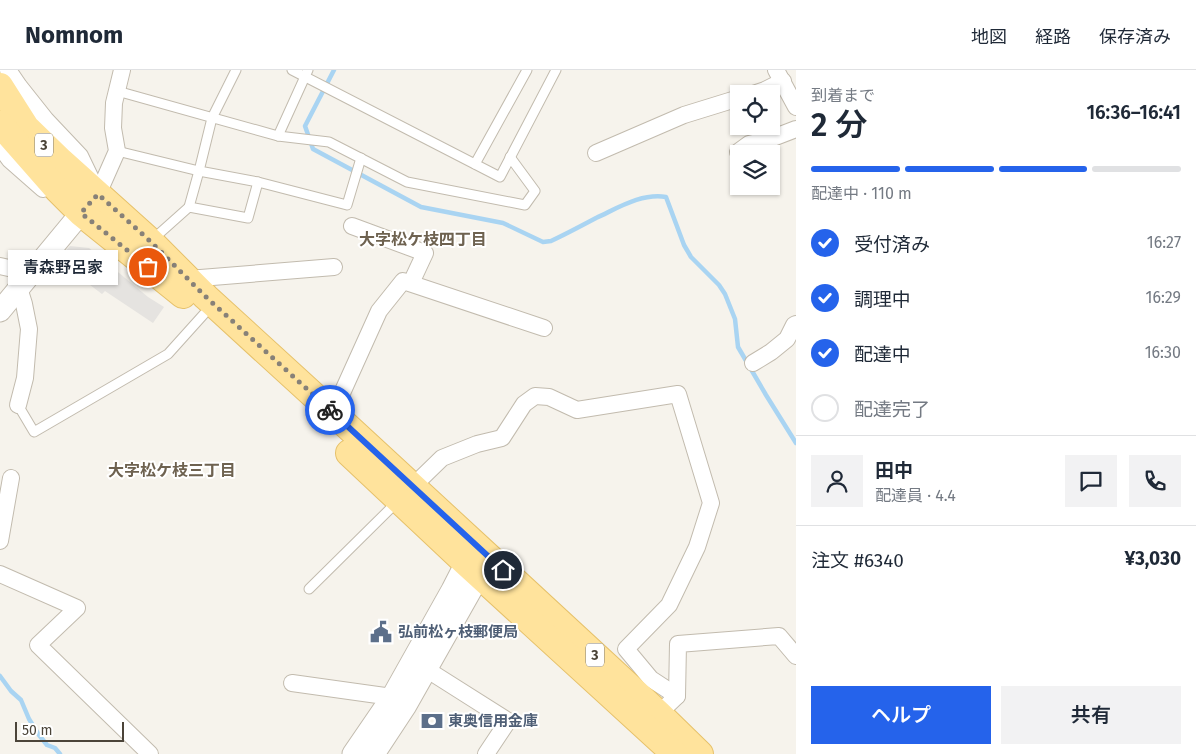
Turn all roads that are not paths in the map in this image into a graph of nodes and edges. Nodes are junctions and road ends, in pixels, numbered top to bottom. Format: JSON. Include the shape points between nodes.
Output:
{"nodes":[{"id":1,"x":8,"y":70,"type":"edge"},
{"id":2,"x":122,"y":70,"type":"edge"},
{"id":3,"x":236,"y":70,"type":"edge"},
{"id":4,"x":292,"y":70,"type":"edge"},
{"id":5,"x":527,"y":70,"type":"edge"},
{"id":6,"x":556,"y":70,"type":"edge"},
{"id":7,"x":306,"y":73,"type":"edge"},
{"id":8,"x":785,"y":81,"type":"edge"},
{"id":9,"x":0,"y":86,"type":"edge"},
{"id":10,"x":117,"y":91,"type":"junction"},
{"id":11,"x":730,"y":101,"type":"edge"},
{"id":12,"x":796,"y":107,"type":"edge"},
{"id":13,"x":212,"y":118,"type":"junction"},
{"id":14,"x":0,"y":124,"type":"edge"},
{"id":15,"x":796,"y":129,"type":"edge"},
{"id":16,"x":278,"y":136,"type":"junction"},
{"id":17,"x":748,"y":145,"type":"edge"},
{"id":18,"x":0,"y":148,"type":"edge"},
{"id":19,"x":117,"y":151,"type":"junction"},
{"id":20,"x":596,"y":153,"type":"dead end"},
{"id":21,"x":510,"y":157,"type":"junction"},
{"id":22,"x":360,"y":160,"type":"junction"},
{"id":23,"x":475,"y":164,"type":"junction"},
{"id":24,"x":200,"y":171,"type":"junction"},
{"id":25,"x":258,"y":182,"type":"junction"},
{"id":26,"x":98,"y":194,"type":"junction"},
{"id":27,"x":189,"y":207,"type":"junction"},
{"id":28,"x":81,"y":213,"type":"junction"},
{"id":29,"x":352,"y":226,"type":"dead end"},
{"id":30,"x":150,"y":241,"type":"junction"},
{"id":31,"x":0,"y":266,"type":"edge"},
{"id":32,"x":334,"y":267,"type":"dead end"},
{"id":33,"x":188,"y":279,"type":"junction"},
{"id":34,"x":25,"y":281,"type":"junction"},
{"id":35,"x":411,"y":284,"type":"junction"},
{"id":36,"x":0,"y":311,"type":"edge"},
{"id":37,"x":204,"y":314,"type":"junction"},
{"id":38,"x":796,"y":324,"type":"edge"},
{"id":39,"x":544,"y":328,"type":"dead end"},
{"id":40,"x":753,"y":363,"type":"dead end"},
{"id":41,"x":18,"y":405,"type":"joint"},
{"id":42,"x":333,"y":412,"type":"junction"},
{"id":43,"x":11,"y":478,"type":"dead end"},
{"id":44,"x":406,"y":493,"type":"junction"},
{"id":45,"x":0,"y":541,"type":"edge"},
{"id":46,"x":477,"y":560,"type":"junction"},
{"id":47,"x":0,"y":574,"type":"edge"},
{"id":48,"x":309,"y":589,"type":"dead end"},
{"id":49,"x":796,"y":656,"type":"edge"},
{"id":50,"x":426,"y":669,"type":"junction"},
{"id":51,"x":292,"y":683,"type":"dead end"},
{"id":52,"x":678,"y":696,"type":"junction"},
{"id":53,"x":392,"y":697,"type":"junction"},
{"id":54,"x":652,"y":720,"type":"junction"},
{"id":55,"x":150,"y":754,"type":"edge"},
{"id":56,"x":353,"y":754,"type":"edge"},
{"id":57,"x":374,"y":754,"type":"edge"},
{"id":58,"x":486,"y":754,"type":"edge"},
{"id":59,"x":674,"y":754,"type":"edge"},
{"id":60,"x":700,"y":754,"type":"edge"}],
"edges":[{"from":1,"to":26,"type":"street","via":[[46,120],[80,156]]},
{"from":2,"to":10,"type":"street"},
{"from":3,"to":13,"type":"lane"},
{"from":4,"to":7,"type":"lane"},
{"from":5,"to":23,"type":"lane"},
{"from":6,"to":21,"type":"lane"},
{"from":7,"to":16,"type":"lane"},
{"from":7,"to":23,"type":"lane","via":[[316,83]]},
{"from":8,"to":12,"type":"street"},
{"from":9,"to":26,"type":"main road","number":"3","via":[[26,127]]},
{"from":10,"to":13,"type":"lane"},
{"from":10,"to":19,"type":"street","via":[[113,128]]},
{"from":11,"to":20,"type":"street","via":[[684,115]]},
{"from":13,"to":16,"type":"lane"},
{"from":13,"to":24,"type":"lane"},
{"from":14,"to":28,"type":"main road","number":"3"},
{"from":15,"to":17,"type":"street"},
{"from":16,"to":22,"type":"lane","via":[[329,142]]},
{"from":18,"to":28,"type":"street","via":[[48,193]]},
{"from":19,"to":24,"type":"lane"},
{"from":19,"to":26,"type":"street"},
{"from":21,"to":22,"type":"lane","via":[[535,191],[525,205],[407,182]]},
{"from":21,"to":23,"type":"lane","via":[[500,177]]},
{"from":22,"to":25,"type":"lane","via":[[347,205]]},
{"from":24,"to":25,"type":"lane"},
{"from":24,"to":27,"type":"lane"},
{"from":25,"to":27,"type":"lane","via":[[248,218]]},
{"from":26,"to":28,"type":"street"},
{"from":26,"to":30,"type":"main road","number":"3"},
{"from":27,"to":30,"type":"lane"},
{"from":28,"to":34,"type":"street"},
{"from":28,"to":37,"type":"main road","number":"3"},
{"from":29,"to":35,"type":"street","via":[[425,253]]},
{"from":30,"to":33,"type":"main road","number":"3"},
{"from":31,"to":34,"type":"street"},
{"from":32,"to":33,"type":"street"},
{"from":33,"to":42,"type":"main road","number":"3"},
{"from":34,"to":36,"type":"street"},
{"from":34,"to":41,"type":"street","via":[[24,304],[29,328],[25,378]]},
{"from":35,"to":39,"type":"street"},
{"from":35,"to":42,"type":"street","via":[[403,281],[379,312]]},
{"from":37,"to":41,"type":"lane","via":[[168,354],[34,432]]},
{"from":37,"to":44,"type":"main road","number":"3"},
{"from":38,"to":40,"type":"street","via":[[787,339]]},
{"from":42,"to":44,"type":"main road","number":"3"},
{"from":43,"to":45,"type":"street"},
{"from":44,"to":46,"type":"main road","number":"3"},
{"from":44,"to":48,"type":"lane"},
{"from":44,"to":52,"type":"street","via":[[442,458],[502,438],[524,404],[535,396],[549,397],[577,410],[678,394],[711,503],[697,547],[669,605],[626,649],[651,679]]},
{"from":46,"to":50,"type":"street"},
{"from":46,"to":53,"type":"street"},
{"from":46,"to":54,"type":"main road","number":"3"},
{"from":47,"to":55,"type":"street","via":[[77,608],[38,645]]},
{"from":49,"to":52,"type":"street","via":[[779,636],[678,644]]},
{"from":50,"to":57,"type":"street"},
{"from":50,"to":58,"type":"street","via":[[508,721]]},
{"from":51,"to":53,"type":"street"},
{"from":52,"to":54,"type":"street"},
{"from":53,"to":56,"type":"street"},
{"from":54,"to":59,"type":"main road","number":"3"},
{"from":54,"to":60,"type":"main road","number":"3"}]}
